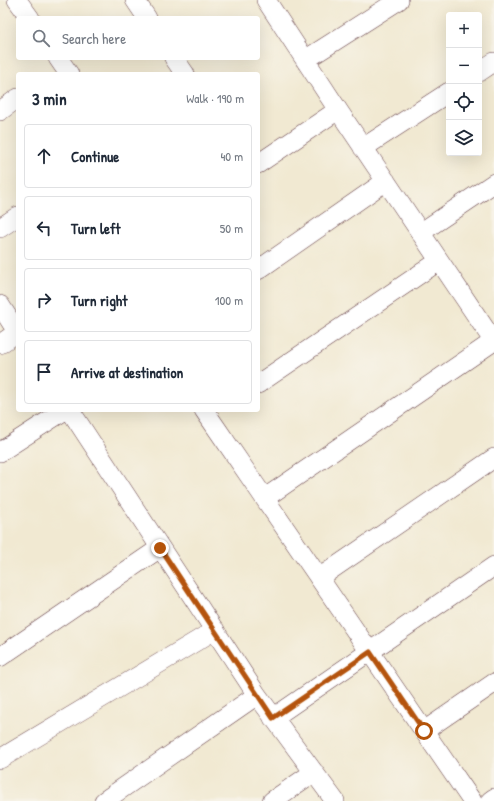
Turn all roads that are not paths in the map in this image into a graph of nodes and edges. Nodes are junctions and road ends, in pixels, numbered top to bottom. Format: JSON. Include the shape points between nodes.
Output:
{"nodes":[{"id":1,"x":17,"y":0,"type":"edge"},
{"id":2,"x":136,"y":0,"type":"edge"},
{"id":3,"x":266,"y":0,"type":"edge"},
{"id":4,"x":399,"y":0,"type":"edge"},
{"id":5,"x":29,"y":16,"type":"edge"},
{"id":6,"x":147,"y":16,"type":"edge"},
{"id":7,"x":175,"y":60,"type":"edge"},
{"id":8,"x":305,"y":60,"type":"junction"},
{"id":9,"x":494,"y":62,"type":"edge"},
{"id":10,"x":482,"y":70,"type":"edge"},
{"id":11,"x":184,"y":72,"type":"edge"},
{"id":12,"x":446,"y":94,"type":"edge"},
{"id":13,"x":16,"y":99,"type":"edge"},
{"id":14,"x":338,"y":110,"type":"junction"},
{"id":15,"x":0,"y":111,"type":"edge"},
{"id":16,"x":363,"y":148,"type":"junction"},
{"id":17,"x":260,"y":163,"type":"edge"},
{"id":18,"x":386,"y":181,"type":"junction"},
{"id":19,"x":494,"y":183,"type":"edge"},
{"id":20,"x":16,"y":217,"type":"edge"},
{"id":21,"x":0,"y":228,"type":"edge"},
{"id":22,"x":420,"y":232,"type":"junction"},
{"id":23,"x":439,"y":261,"type":"junction"},
{"id":24,"x":260,"y":269,"type":"edge"},
{"id":25,"x":0,"y":305,"type":"edge"},
{"id":26,"x":16,"y":329,"type":"edge"},
{"id":27,"x":16,"y":333,"type":"edge"},
{"id":28,"x":494,"y":341,"type":"edge"},
{"id":29,"x":0,"y":344,"type":"edge"},
{"id":30,"x":260,"y":383,"type":"edge"},
{"id":31,"x":62,"y":412,"type":"edge"},
{"id":32,"x":71,"y":412,"type":"edge"},
{"id":33,"x":211,"y":412,"type":"edge"},
{"id":34,"x":0,"y":452,"type":"edge"},
{"id":35,"x":494,"y":458,"type":"edge"},
{"id":36,"x":265,"y":498,"type":"junction"},
{"id":37,"x":160,"y":548,"type":"junction"},
{"id":38,"x":494,"y":566,"type":"edge"},
{"id":39,"x":319,"y":578,"type":"junction"},
{"id":40,"x":215,"y":630,"type":"junction"},
{"id":41,"x":370,"y":652,"type":"junction"},
{"id":42,"x":0,"y":657,"type":"edge"},
{"id":43,"x":494,"y":683,"type":"edge"},
{"id":44,"x":257,"y":695,"type":"junction"},
{"id":45,"x":273,"y":718,"type":"junction"},
{"id":46,"x":424,"y":731,"type":"junction"},
{"id":47,"x":0,"y":759,"type":"edge"},
{"id":48,"x":314,"y":772,"type":"junction"},
{"id":49,"x":494,"y":798,"type":"edge"},
{"id":50,"x":104,"y":801,"type":"edge"},
{"id":51,"x":272,"y":801,"type":"edge"},
{"id":52,"x":335,"y":801,"type":"edge"},
{"id":53,"x":472,"y":801,"type":"edge"},
{"id":54,"x":490,"y":801,"type":"edge"}],
"edges":[{"from":1,"to":5,"type":"street"},
{"from":2,"to":6,"type":"street"},
{"from":3,"to":8,"type":"street"},
{"from":4,"to":8,"type":"street"},
{"from":7,"to":11,"type":"street"},
{"from":8,"to":14,"type":"street"},
{"from":9,"to":10,"type":"street"},
{"from":12,"to":16,"type":"street"},
{"from":13,"to":15,"type":"street"},
{"from":14,"to":16,"type":"street"},
{"from":14,"to":17,"type":"street"},
{"from":16,"to":18,"type":"street"},
{"from":18,"to":22,"type":"street"},
{"from":18,"to":24,"type":"street"},
{"from":19,"to":22,"type":"street"},
{"from":20,"to":21,"type":"street"},
{"from":22,"to":23,"type":"street"},
{"from":23,"to":28,"type":"street"},
{"from":23,"to":30,"type":"street"},
{"from":25,"to":26,"type":"street"},
{"from":27,"to":29,"type":"street"},
{"from":28,"to":36,"type":"street"},
{"from":31,"to":34,"type":"street"},
{"from":32,"to":37,"type":"street"},
{"from":33,"to":36,"type":"street"},
{"from":35,"to":39,"type":"street"},
{"from":36,"to":39,"type":"street"},
{"from":37,"to":40,"type":"street"},
{"from":37,"to":42,"type":"street"},
{"from":38,"to":41,"type":"street"},
{"from":39,"to":41,"type":"street"},
{"from":40,"to":44,"type":"street"},
{"from":40,"to":47,"type":"street"},
{"from":41,"to":45,"type":"street"},
{"from":41,"to":46,"type":"street"},
{"from":43,"to":46,"type":"street"},
{"from":44,"to":45,"type":"street"},
{"from":44,"to":50,"type":"street"},
{"from":45,"to":48,"type":"street"},
{"from":46,"to":53,"type":"street"},
{"from":48,"to":51,"type":"street"},
{"from":48,"to":52,"type":"street"},
{"from":49,"to":54,"type":"street"}]}
